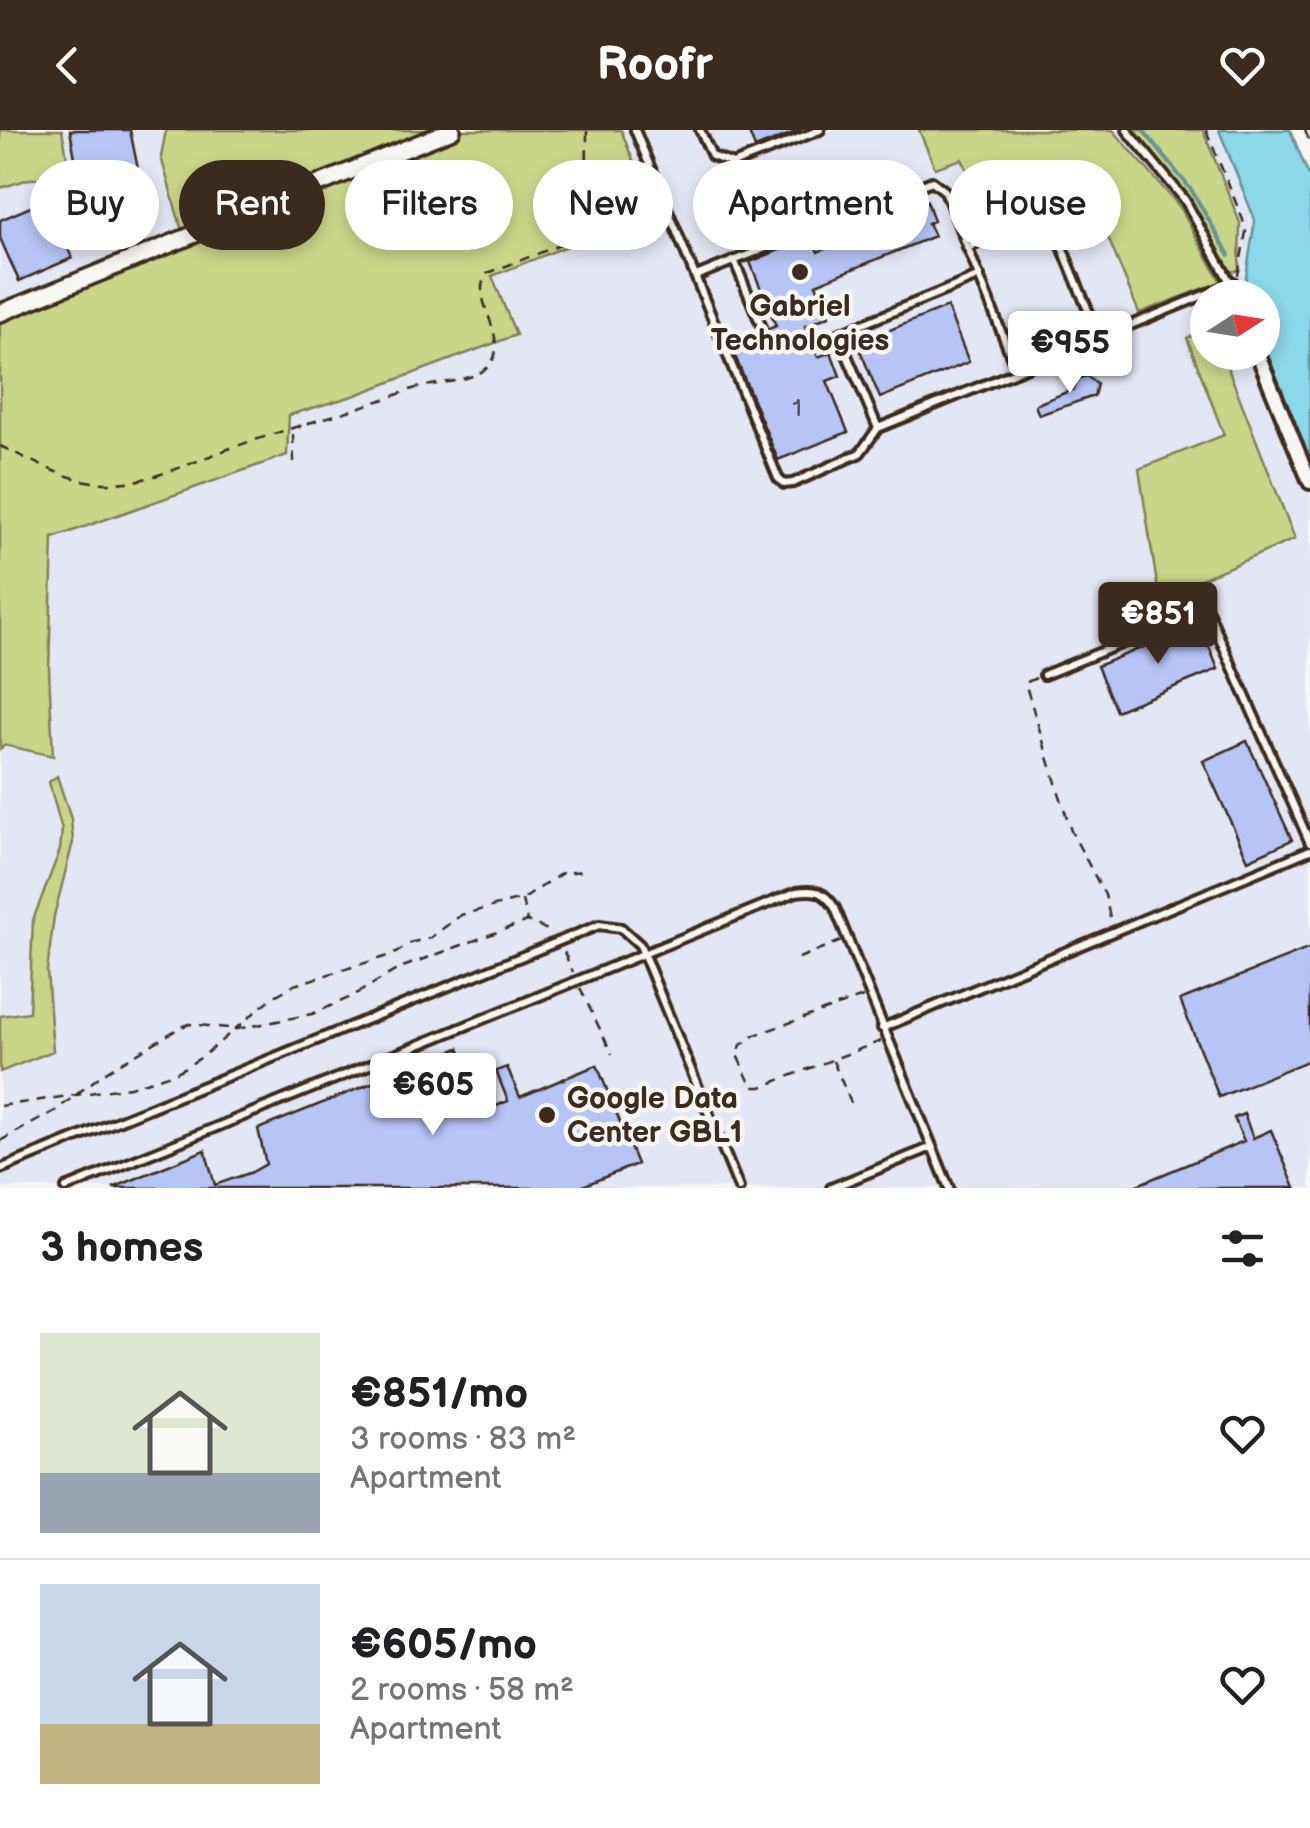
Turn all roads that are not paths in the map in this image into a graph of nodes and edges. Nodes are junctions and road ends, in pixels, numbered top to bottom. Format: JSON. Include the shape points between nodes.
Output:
{"nodes":[{"id":1,"x":452,"y":130,"type":"edge"},
{"id":2,"x":635,"y":130,"type":"edge"},
{"id":3,"x":700,"y":130,"type":"edge"},
{"id":4,"x":820,"y":130,"type":"edge"},
{"id":5,"x":1127,"y":130,"type":"edge"},
{"id":6,"x":949,"y":203,"type":"edge"},
{"id":7,"x":969,"y":250,"type":"edge"},
{"id":8,"x":1063,"y":250,"type":"edge"},
{"id":9,"x":734,"y":260,"type":"junction"},
{"id":10,"x":696,"y":276,"type":"junction"},
{"id":11,"x":980,"y":276,"type":"junction"},
{"id":12,"x":1228,"y":280,"type":"edge"},
{"id":13,"x":1190,"y":305,"type":"edge"},
{"id":14,"x":0,"y":314,"type":"edge"},
{"id":15,"x":761,"y":325,"type":"dead end"},
{"id":16,"x":1100,"y":337,"type":"junction"},
{"id":17,"x":1265,"y":370,"type":"edge"},
{"id":18,"x":1017,"y":371,"type":"junction"},
{"id":19,"x":878,"y":428,"type":"junction"},
{"id":20,"x":1310,"y":482,"type":"edge"},
{"id":21,"x":1044,"y":674,"type":"road end"},
{"id":22,"x":1310,"y":846,"type":"edge"},
{"id":23,"x":644,"y":954,"type":"junction"},
{"id":24,"x":882,"y":1028,"type":"junction"},
{"id":25,"x":932,"y":1147,"type":"junction"},
{"id":26,"x":0,"y":1170,"type":"edge"},
{"id":27,"x":66,"y":1188,"type":"edge"},
{"id":28,"x":739,"y":1188,"type":"edge"},
{"id":29,"x":831,"y":1188,"type":"edge"},
{"id":30,"x":948,"y":1188,"type":"edge"}],
"edges":[{"from":1,"to":14,"type":"street"},
{"from":2,"to":10,"type":"lane"},
{"from":3,"to":4,"type":"lane","via":[[712,156],[733,164]]},
{"from":5,"to":12,"type":"lane","via":[[1185,200]]},
{"from":6,"to":9,"type":"lane","via":[[932,181]]},
{"from":7,"to":11,"type":"lane"},
{"from":8,"to":16,"type":"lane"},
{"from":9,"to":10,"type":"lane"},
{"from":9,"to":15,"type":"lane"},
{"from":10,"to":19,"type":"lane","via":[[784,484],[860,453]]},
{"from":11,"to":18,"type":"lane"},
{"from":11,"to":19,"type":"lane","via":[[838,334]]},
{"from":13,"to":16,"type":"lane"},
{"from":16,"to":18,"type":"lane"},
{"from":17,"to":20,"type":"street"},
{"from":18,"to":19,"type":"lane"},
{"from":21,"to":22,"type":"lane","via":[[1206,609]]},
{"from":22,"to":24,"type":"lane"},
{"from":23,"to":24,"type":"lane","via":[[813,889],[835,908]]},
{"from":23,"to":26,"type":"lane","via":[[611,924]]},
{"from":23,"to":27,"type":"lane"},
{"from":23,"to":28,"type":"lane"},
{"from":24,"to":25,"type":"lane"},
{"from":25,"to":29,"type":"lane"},
{"from":25,"to":30,"type":"lane"}]}
